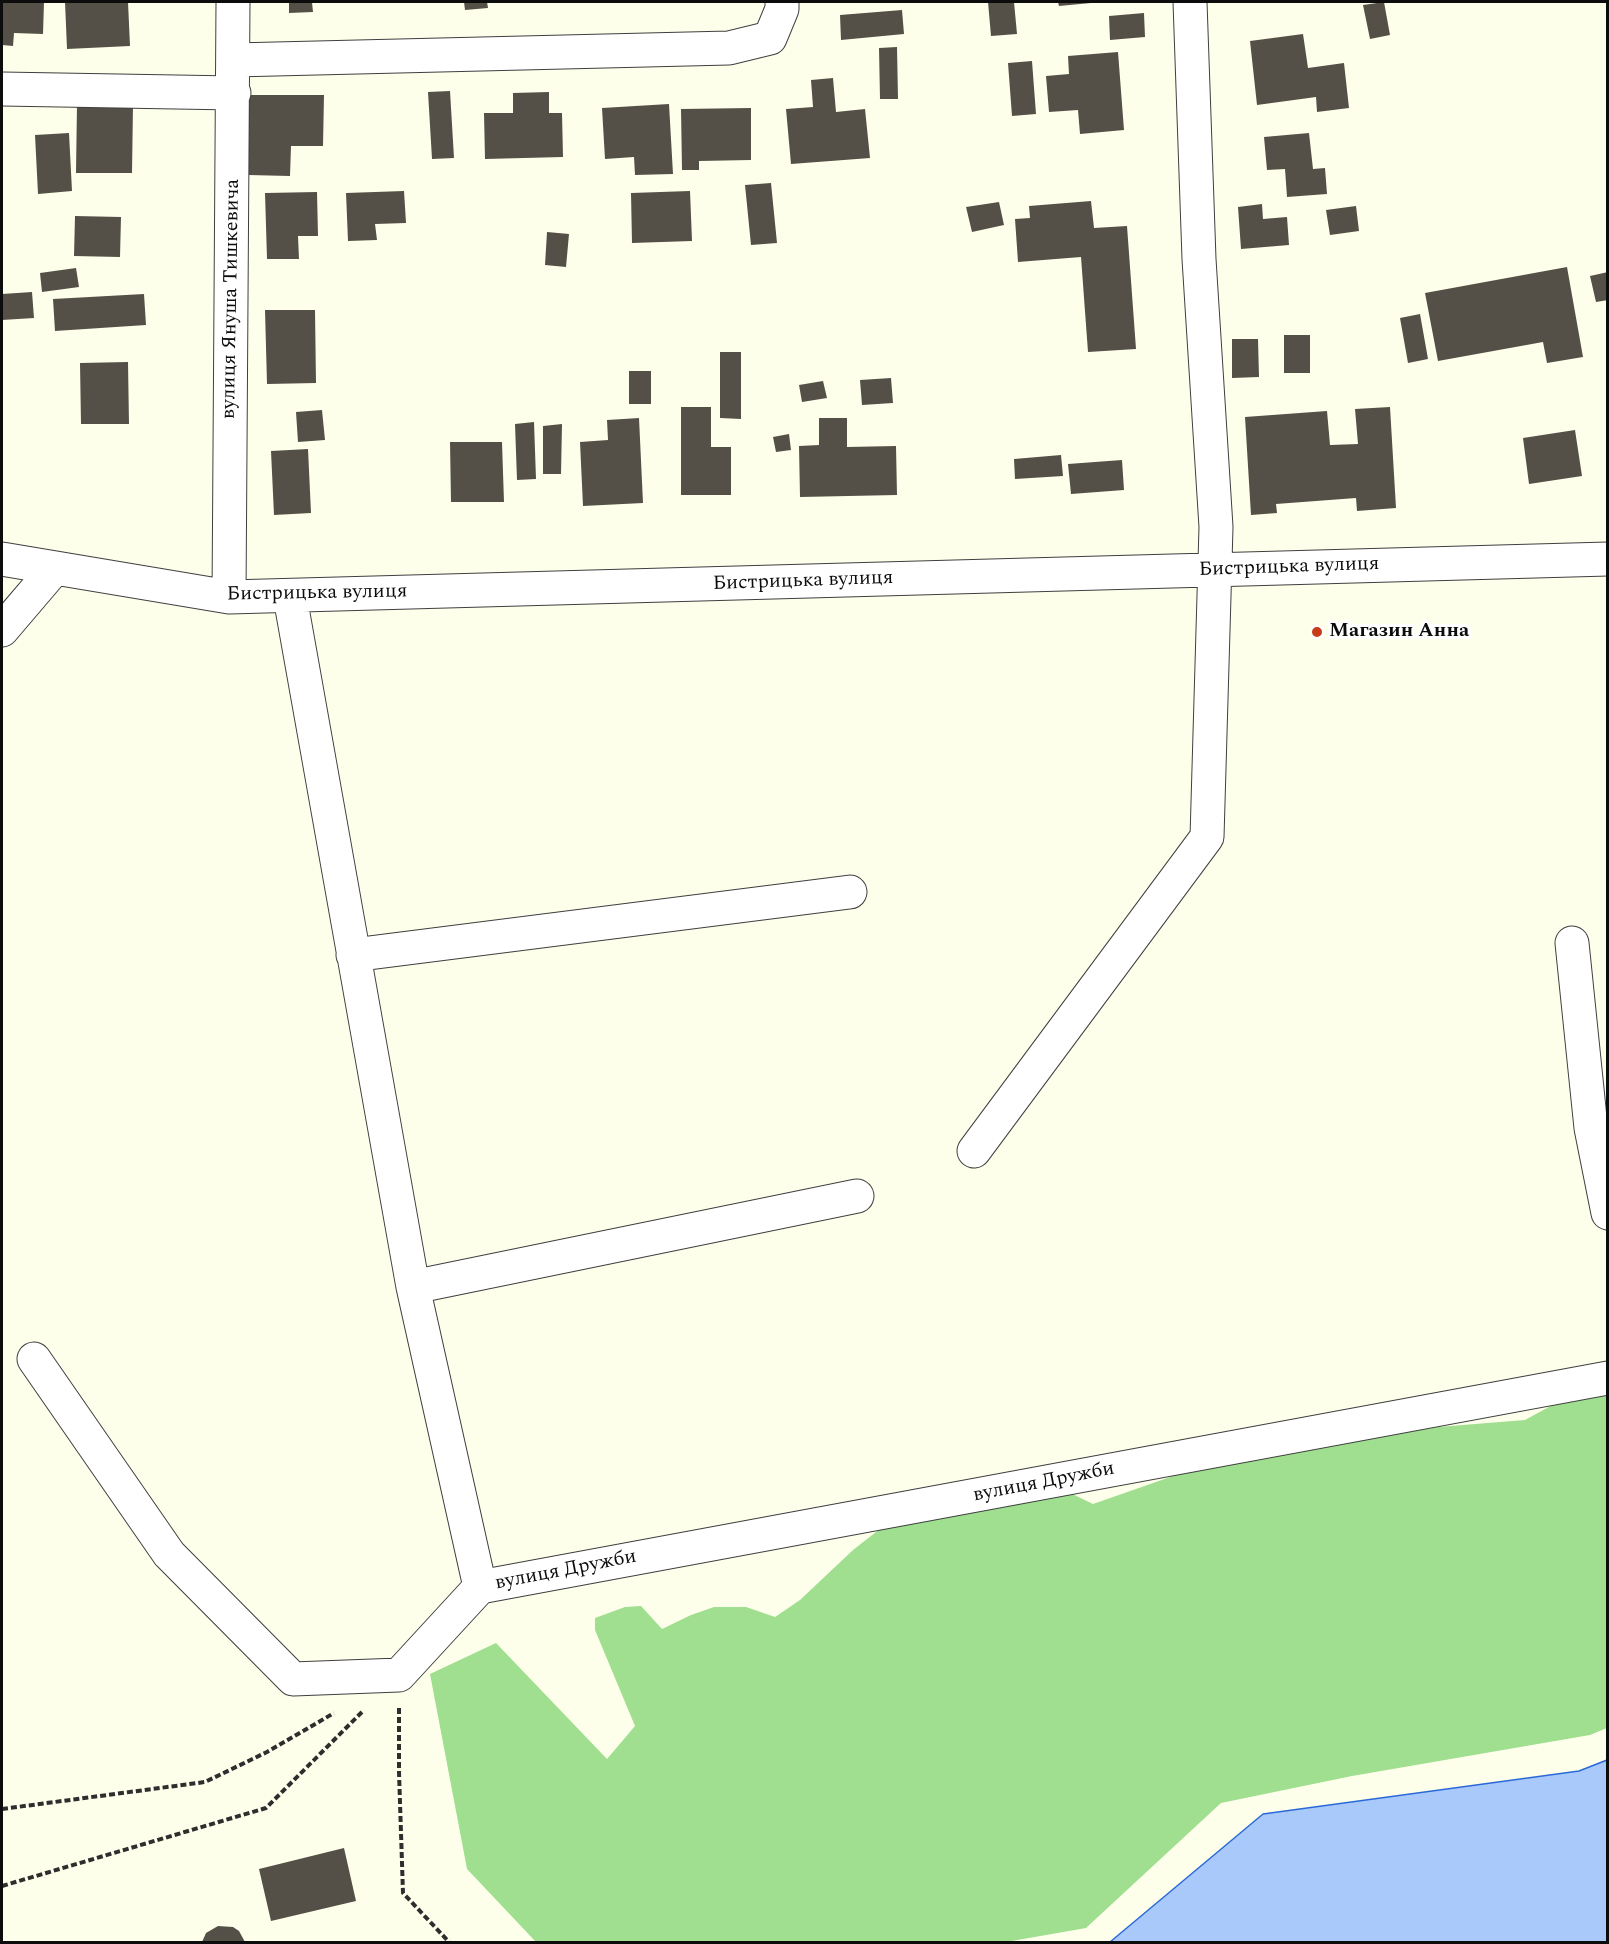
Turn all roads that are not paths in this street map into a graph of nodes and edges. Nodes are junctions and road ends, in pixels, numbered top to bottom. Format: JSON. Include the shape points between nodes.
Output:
{"nodes":[{"id":1,"x":233,"y":2,"type":"edge"},
{"id":2,"x":782,"y":2,"type":"edge"},
{"id":3,"x":1190,"y":2,"type":"edge"},
{"id":4,"x":234,"y":60,"type":"junction"},
{"id":5,"x":2,"y":89,"type":"edge"},
{"id":6,"x":234,"y":93,"type":"junction"},
{"id":7,"x":2,"y":559,"type":"edge"},
{"id":8,"x":1608,"y":559,"type":"edge"},
{"id":9,"x":54,"y":569,"type":"junction"},
{"id":10,"x":1214,"y":570,"type":"junction"},
{"id":11,"x":229,"y":597,"type":"junction"},
{"id":12,"x":290,"y":597,"type":"junction"},
{"id":13,"x":2,"y":630,"type":"edge"},
{"id":14,"x":850,"y":892,"type":"dead end"},
{"id":15,"x":1572,"y":943,"type":"dead end"},
{"id":16,"x":353,"y":955,"type":"junction"},
{"id":17,"x":974,"y":1151,"type":"dead end"},
{"id":18,"x":857,"y":1196,"type":"dead end"},
{"id":19,"x":1608,"y":1213,"type":"edge"},
{"id":20,"x":413,"y":1287,"type":"junction"},
{"id":21,"x":34,"y":1359,"type":"dead end"},
{"id":22,"x":1608,"y":1378,"type":"edge"},
{"id":23,"x":480,"y":1587,"type":"junction"}],
"edges":[{"from":1,"to":4,"type":"street","name":"вулиця Януша Тишкевича"},
{"from":2,"to":4,"type":"street","via":[[770,38],[729,48]]},
{"from":3,"to":10,"type":"street","via":[[1199,259],[1216,527]]},
{"from":4,"to":6,"type":"street","name":"вулиця Януша Тишкевича"},
{"from":5,"to":6,"type":"street"},
{"from":6,"to":11,"type":"street","name":"вулиця Януша Тишкевича"},
{"from":7,"to":9,"type":"street","name":"Бистрицька вулиця"},
{"from":8,"to":10,"type":"street","name":"Бистрицька вулиця"},
{"from":9,"to":11,"type":"street","name":"Бистрицька вулиця"},
{"from":9,"to":13,"type":"street"},
{"from":10,"to":12,"type":"street","name":"Бистрицька вулиця"},
{"from":10,"to":17,"type":"street","via":[[1207,837]]},
{"from":11,"to":12,"type":"street","name":"Бистрицька вулиця"},
{"from":12,"to":16,"type":"street"},
{"from":14,"to":16,"type":"street"},
{"from":15,"to":19,"type":"street","via":[[1591,1128]]},
{"from":16,"to":20,"type":"street"},
{"from":18,"to":20,"type":"street"},
{"from":20,"to":23,"type":"street"},
{"from":21,"to":23,"type":"street","via":[[169,1554],[293,1678],[399,1675]]},
{"from":22,"to":23,"type":"street","name":"вулиця Дружби"}]}
